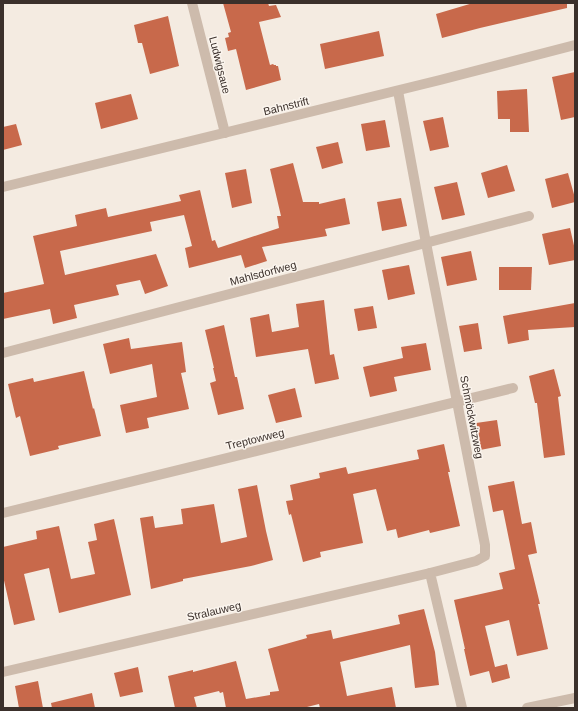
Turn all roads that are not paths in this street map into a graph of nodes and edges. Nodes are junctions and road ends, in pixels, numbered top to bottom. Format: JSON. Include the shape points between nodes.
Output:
{"nodes":[{"id":1,"x":192,"y":3,"type":"edge"},
{"id":2,"x":575,"y":45,"type":"edge"},
{"id":3,"x":398,"y":91,"type":"junction"},
{"id":4,"x":225,"y":133,"type":"junction"},
{"id":5,"x":3,"y":187,"type":"edge"},
{"id":6,"x":529,"y":216,"type":"dead end"},
{"id":7,"x":426,"y":243,"type":"junction"},
{"id":8,"x":3,"y":353,"type":"edge"},
{"id":9,"x":513,"y":388,"type":"dead end"},
{"id":10,"x":457,"y":402,"type":"junction"},
{"id":11,"x":3,"y":513,"type":"edge"},
{"id":12,"x":430,"y":573,"type":"junction"},
{"id":13,"x":3,"y":672,"type":"edge"},
{"id":14,"x":575,"y":698,"type":"edge"},
{"id":15,"x":462,"y":708,"type":"edge"},
{"id":16,"x":527,"y":708,"type":"edge"}],
"edges":[{"from":1,"to":4,"type":"street","name":"Ludwigsaue"},
{"from":2,"to":3,"type":"street","name":"Bahnstrift"},
{"from":3,"to":4,"type":"street","name":"Bahnstrift"},
{"from":3,"to":7,"type":"street","name":"Schmöckwitzweg"},
{"from":4,"to":5,"type":"street","name":"Bahnstrift"},
{"from":6,"to":7,"type":"street","name":"Mahlsdorfweg"},
{"from":7,"to":8,"type":"street","name":"Mahlsdorfweg"},
{"from":7,"to":10,"type":"street","name":"Schmöckwitzweg"},
{"from":9,"to":10,"type":"street","name":"Treptowweg"},
{"from":10,"to":11,"type":"street","name":"Treptowweg"},
{"from":10,"to":12,"type":"street","name":"Schmöckwitzweg","via":[[486,545],[485,556],[476,561]]},
{"from":12,"to":13,"type":"street","name":"Stralauweg"},
{"from":12,"to":15,"type":"street"},
{"from":14,"to":16,"type":"street"}]}
